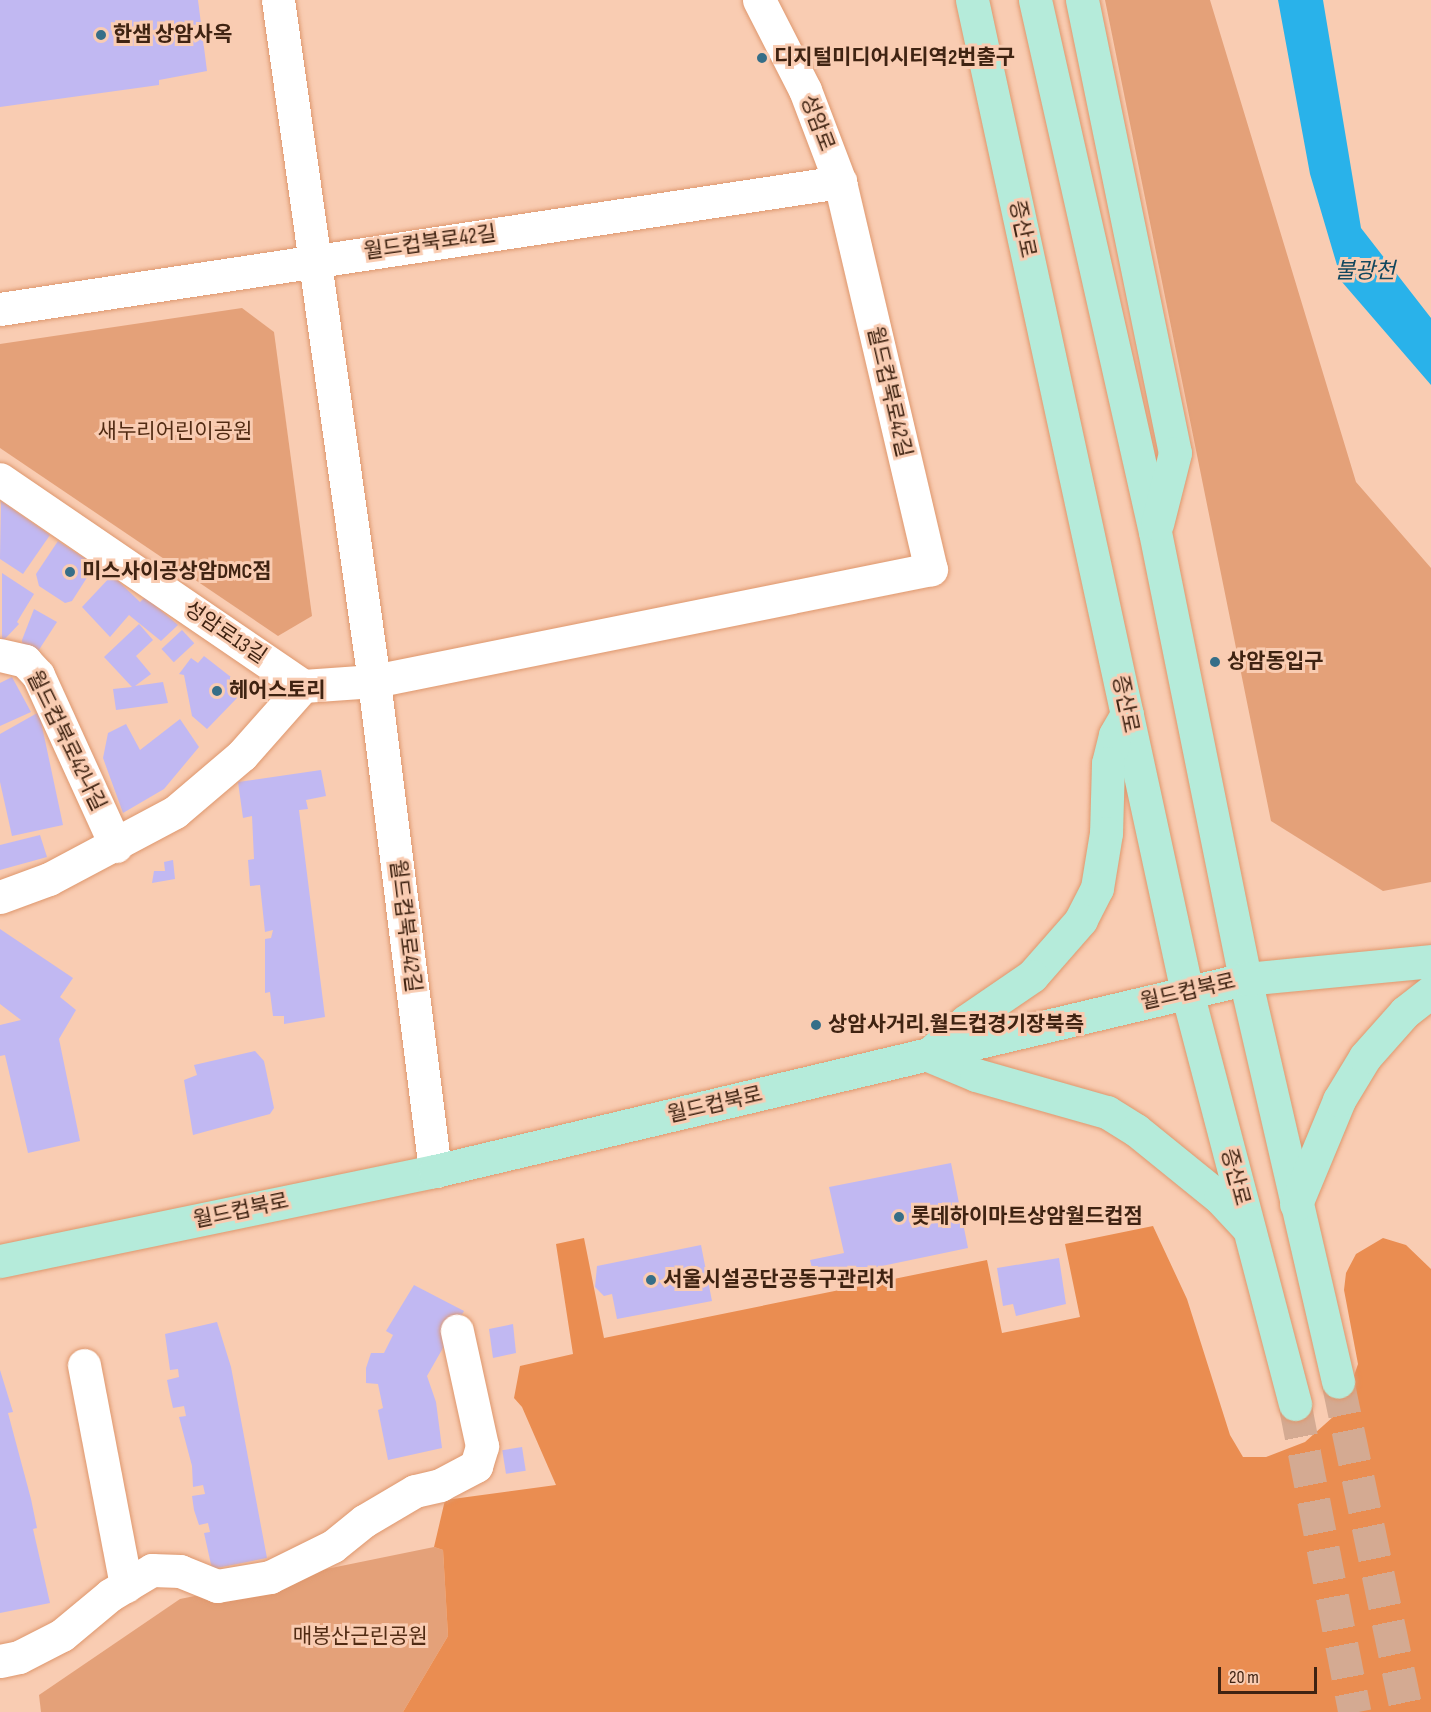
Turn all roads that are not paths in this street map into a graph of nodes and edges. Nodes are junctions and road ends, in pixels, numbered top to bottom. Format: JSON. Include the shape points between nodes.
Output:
{"nodes":[{"id":1,"x":278,"y":0,"type":"edge"},
{"id":2,"x":759,"y":0,"type":"edge"},
{"id":3,"x":972,"y":0,"type":"edge"},
{"id":4,"x":1035,"y":0,"type":"edge"},
{"id":5,"x":1082,"y":0,"type":"edge"},
{"id":6,"x":840,"y":182,"type":"junction"},
{"id":7,"x":312,"y":260,"type":"junction"},
{"id":8,"x":0,"y":309,"type":"edge"},
{"id":9,"x":0,"y":479,"type":"edge"},
{"id":10,"x":1155,"y":532,"type":"junction"},
{"id":11,"x":0,"y":655,"type":"edge"},
{"id":12,"x":374,"y":681,"type":"junction"},
{"id":13,"x":303,"y":686,"type":"junction"},
{"id":14,"x":1127,"y":714,"type":"junction"},
{"id":15,"x":116,"y":846,"type":"junction"},
{"id":16,"x":0,"y":897,"type":"edge"},
{"id":17,"x":1431,"y":961,"type":"edge"},
{"id":18,"x":1245,"y":979,"type":"junction"},
{"id":19,"x":1187,"y":992,"type":"junction"},
{"id":20,"x":1431,"y":992,"type":"edge"},
{"id":21,"x":928,"y":1055,"type":"junction"},
{"id":22,"x":435,"y":1171,"type":"junction"},
{"id":23,"x":1296,"y":1204,"type":"junction"},
{"id":24,"x":1249,"y":1229,"type":"junction"},
{"id":25,"x":0,"y":1261,"type":"edge"},
{"id":26,"x":457,"y":1332,"type":"dead end"},
{"id":27,"x":84,"y":1365,"type":"dead end"},
{"id":28,"x":1338,"y":1382,"type":"tunnel mouth"},
{"id":29,"x":1294,"y":1404,"type":"tunnel mouth"},
{"id":30,"x":126,"y":1586,"type":"junction"},
{"id":31,"x":0,"y":1660,"type":"edge"}],
"edges":[{"from":1,"to":7,"type":"street","name":"월드컵북로42길"},
{"from":2,"to":6,"type":"street","name":"성암로","via":[[805,90]]},
{"from":3,"to":14,"type":"main road","name":"증산로"},
{"from":4,"to":10,"type":"main road"},
{"from":5,"to":10,"type":"main road","via":[[1174,453]]},
{"from":6,"to":7,"type":"street","name":"월드컵북로42길"},
{"from":6,"to":12,"type":"street","name":"월드컵북로42길","via":[[931,568]]},
{"from":7,"to":8,"type":"street","name":"월드컵북로42길"},
{"from":7,"to":12,"type":"street","name":"월드컵북로42길"},
{"from":9,"to":13,"type":"street","name":"성암로13길"},
{"from":10,"to":18,"type":"main road"},
{"from":11,"to":15,"type":"street","name":"월드컵북로42나길","via":[[25,661],[38,675]]},
{"from":12,"to":13,"type":"street"},
{"from":12,"to":22,"type":"street","name":"월드컵북로42길"},
{"from":13,"to":15,"type":"street","via":[[242,755],[175,812]]},
{"from":14,"to":19,"type":"main road","name":"증산로"},
{"from":14,"to":21,"type":"main road","via":[[1115,735],[1108,763],[1106,833],[1097,888],[1082,920],[1032,976],[966,1021]]},
{"from":15,"to":16,"type":"street","via":[[49,879]]},
{"from":17,"to":18,"type":"main road","name":"월드컵북로"},
{"from":18,"to":19,"type":"main road","name":"월드컵북로"},
{"from":18,"to":23,"type":"main road"},
{"from":19,"to":21,"type":"main road","name":"월드컵북로"},
{"from":19,"to":24,"type":"main road","name":"증산로"},
{"from":20,"to":23,"type":"main road","via":[[1405,1012],[1365,1057],[1339,1100]]},
{"from":21,"to":22,"type":"main road","name":"월드컵북로"},
{"from":21,"to":24,"type":"main road","via":[[976,1076],[1107,1112],[1136,1130],[1220,1198]]},
{"from":22,"to":25,"type":"main road","name":"월드컵북로"},
{"from":23,"to":28,"type":"main road"},
{"from":24,"to":29,"type":"main road","name":"증산로"},
{"from":26,"to":30,"type":"street","via":[[482,1446],[476,1466],[440,1485],[415,1491],[364,1521],[333,1546],[270,1577],[217,1586],[180,1571],[152,1570]]},
{"from":27,"to":30,"type":"street"},
{"from":30,"to":31,"type":"street","via":[[62,1635],[20,1657]]}]}
